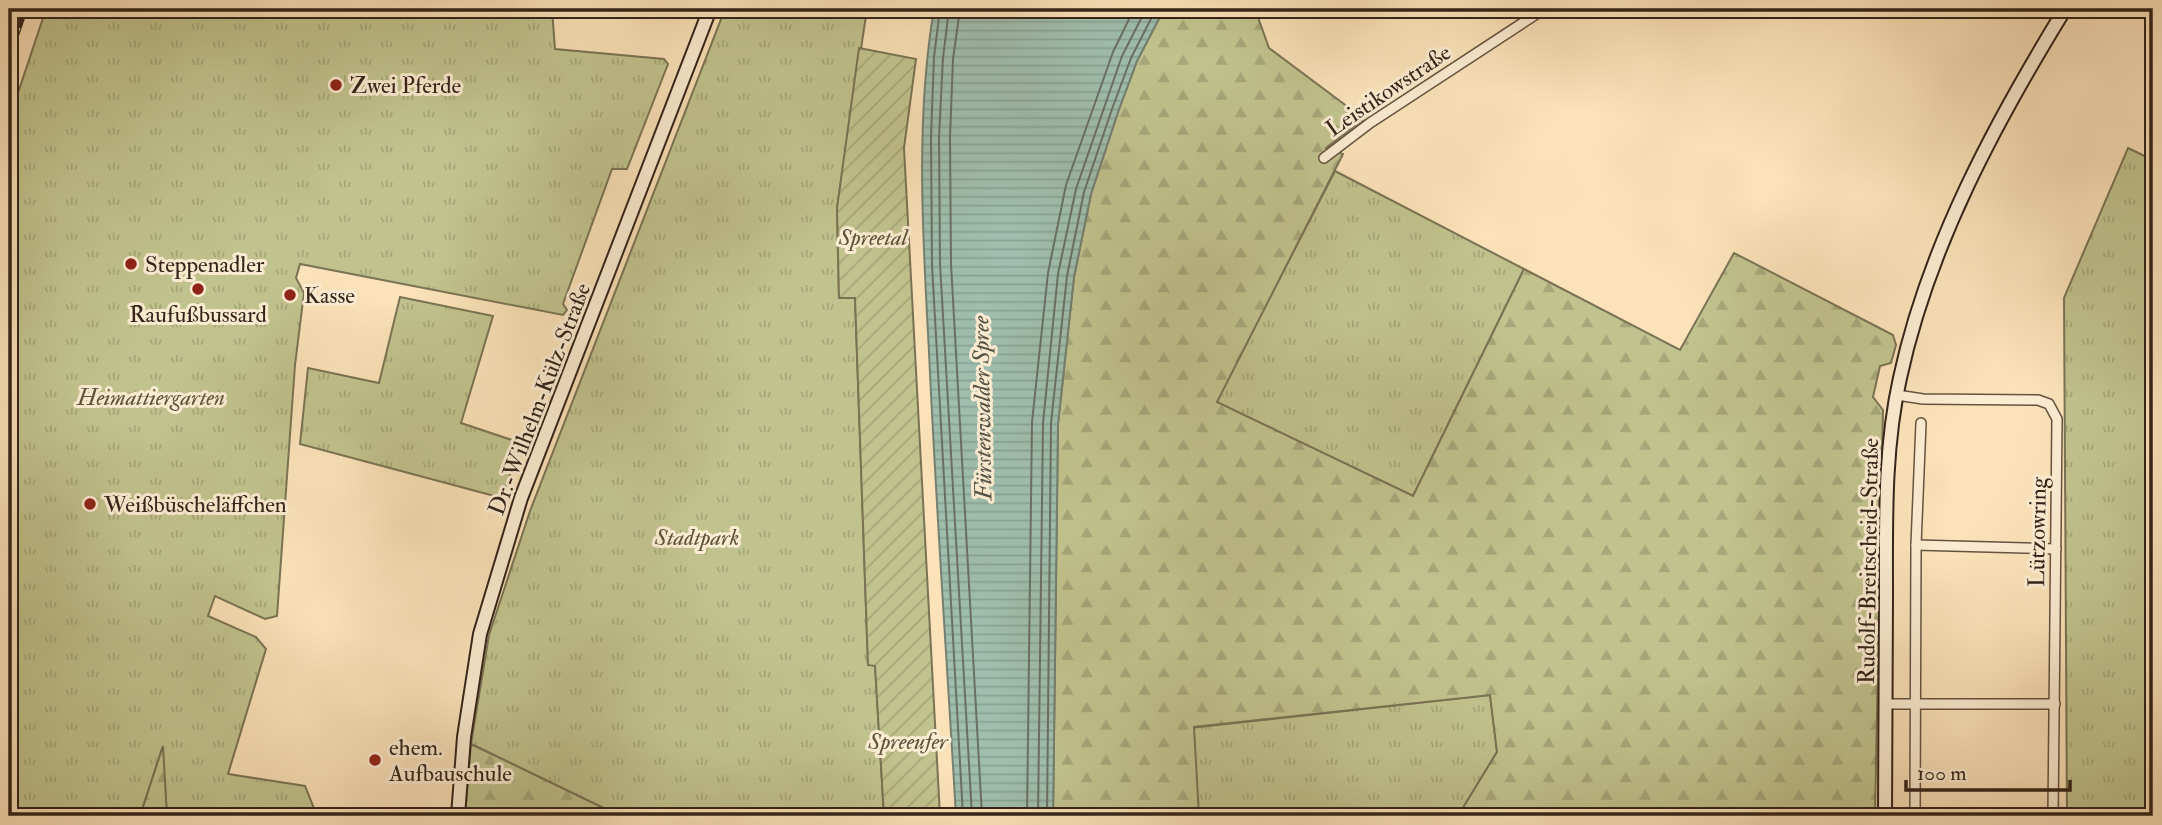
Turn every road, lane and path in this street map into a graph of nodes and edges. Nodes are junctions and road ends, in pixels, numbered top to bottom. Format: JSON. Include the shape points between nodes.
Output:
{"nodes":[{"id":1,"x":710,"y":9,"type":"edge"},
{"id":2,"x":1544,"y":9,"type":"edge"},
{"id":3,"x":2065,"y":9,"type":"edge"},
{"id":4,"x":1324,"y":158,"type":"dead end"},
{"id":5,"x":1897,"y":394,"type":"junction"},
{"id":6,"x":1921,"y":423,"type":"dead end"},
{"id":7,"x":1916,"y":545,"type":"junction"},
{"id":8,"x":2056,"y":549,"type":"junction"},
{"id":9,"x":1885,"y":704,"type":"junction"},
{"id":10,"x":2055,"y":704,"type":"junction"},
{"id":11,"x":1916,"y":705,"type":"junction"},
{"id":12,"x":458,"y":816,"type":"edge"},
{"id":13,"x":1885,"y":816,"type":"edge"},
{"id":14,"x":1915,"y":816,"type":"edge"},
{"id":15,"x":2053,"y":816,"type":"edge"}],
"edges":[{"from":1,"to":12,"type":"main road","name":"Dr.-Wilhelm-Külz-Straße","via":[[521,498],[480,634],[464,737]]},
{"from":2,"to":4,"type":"street","name":"Leistikowstraße"},
{"from":3,"to":5,"type":"main road","name":"Rudolf-Breitscheid-Straße","via":[[1994,135],[1947,231],[1916,313]]},
{"from":5,"to":8,"type":"street","name":"Lützowring","via":[[1923,399],[2016,398],[2049,404],[2057,422]]},
{"from":5,"to":9,"type":"main road","name":"Rudolf-Breitscheid-Straße","via":[[1886,523]]},
{"from":6,"to":7,"type":"street"},
{"from":7,"to":8,"type":"street"},
{"from":7,"to":11,"type":"street"},
{"from":8,"to":10,"type":"street","name":"Lützowring"},
{"from":9,"to":11,"type":"street"},
{"from":9,"to":13,"type":"main road","name":"Rudolf-Breitscheid-Straße"},
{"from":10,"to":11,"type":"street"},
{"from":10,"to":15,"type":"street","name":"Lützowring"},
{"from":11,"to":14,"type":"street"}]}
